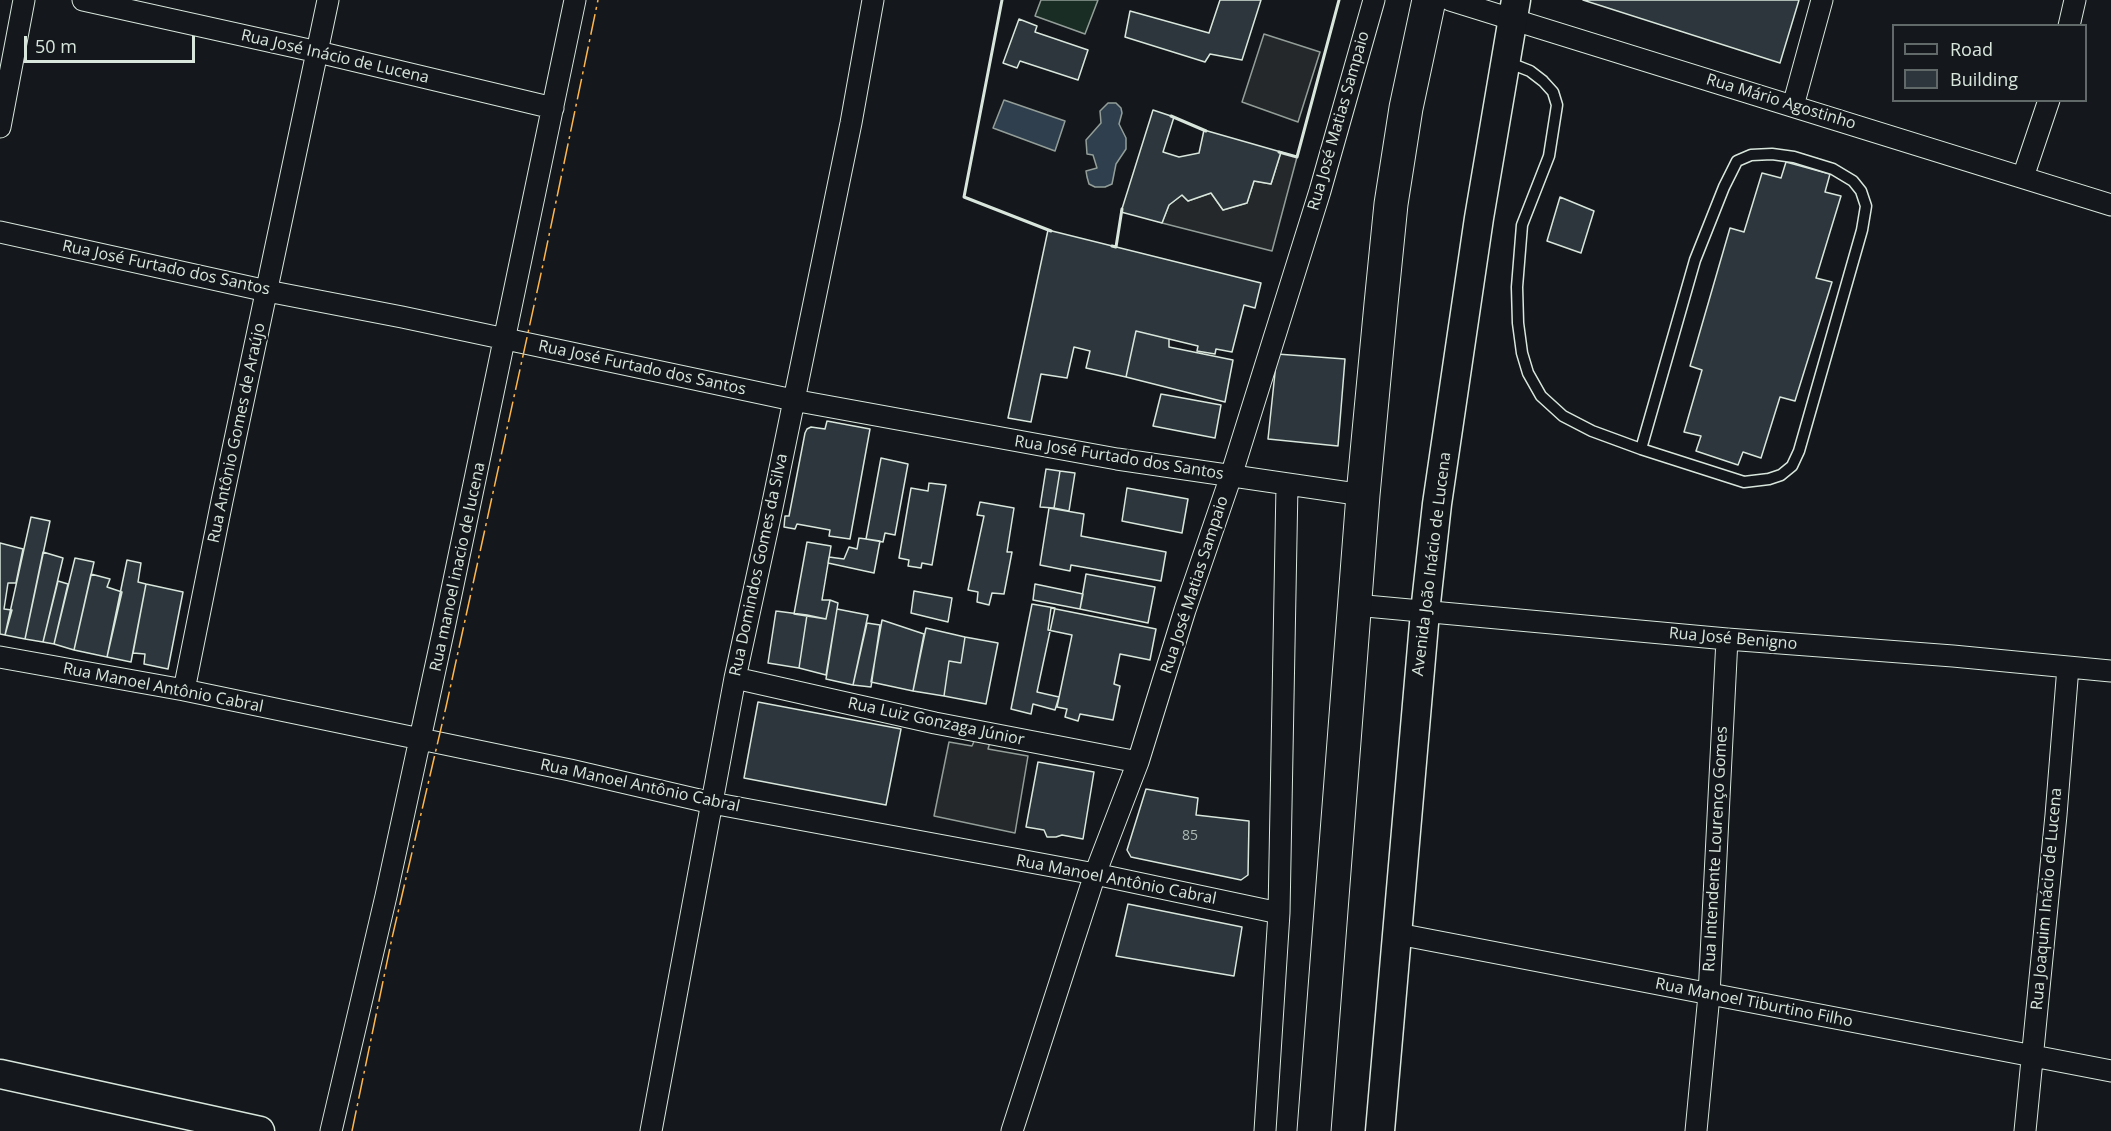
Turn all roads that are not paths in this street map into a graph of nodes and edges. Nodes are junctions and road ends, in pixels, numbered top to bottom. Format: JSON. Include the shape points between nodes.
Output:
{"nodes":[{"id":1,"x":24,"y":0,"type":"edge"},
{"id":2,"x":82,"y":0,"type":"edge"},
{"id":3,"x":328,"y":0,"type":"edge"},
{"id":4,"x":575,"y":0,"type":"edge"},
{"id":5,"x":873,"y":0,"type":"edge"},
{"id":6,"x":1374,"y":0,"type":"edge"},
{"id":7,"x":1429,"y":0,"type":"edge"},
{"id":8,"x":1450,"y":0,"type":"edge"},
{"id":9,"x":1822,"y":0,"type":"edge"},
{"id":10,"x":2075,"y":0,"type":"edge"},
{"id":11,"x":1514,"y":10,"type":"edge"},
{"id":12,"x":2069,"y":24,"type":"edge"},
{"id":13,"x":318,"y":52,"type":"junction"},
{"id":14,"x":1505,"y":61,"type":"junction"},
{"id":15,"x":2048,"y":102,"type":"edge"},
{"id":16,"x":1793,"y":106,"type":"junction"},
{"id":17,"x":553,"y":108,"type":"junction"},
{"id":18,"x":0,"y":127,"type":"edge"},
{"id":19,"x":2023,"y":177,"type":"junction"},
{"id":20,"x":2111,"y":205,"type":"edge"},
{"id":21,"x":0,"y":232,"type":"edge"},
{"id":22,"x":267,"y":291,"type":"junction"},
{"id":23,"x":506,"y":339,"type":"junction"},
{"id":24,"x":792,"y":400,"type":"junction"},
{"id":25,"x":1641,"y":449,"type":"junction"},
{"id":26,"x":1231,"y":476,"type":"junction"},
{"id":27,"x":1287,"y":485,"type":"junction"},
{"id":28,"x":1364,"y":495,"type":"junction"},
{"id":29,"x":1355,"y":605,"type":"junction"},
{"id":30,"x":1425,"y":612,"type":"junction"},
{"id":31,"x":1727,"y":639,"type":"junction"},
{"id":32,"x":0,"y":657,"type":"edge"},
{"id":33,"x":2068,"y":667,"type":"junction"},
{"id":34,"x":2111,"y":671,"type":"edge"},
{"id":35,"x":735,"y":678,"type":"junction"},
{"id":36,"x":184,"y":690,"type":"junction"},
{"id":37,"x":420,"y":740,"type":"junction"},
{"id":38,"x":1138,"y":762,"type":"junction"},
{"id":39,"x":712,"y":803,"type":"junction"},
{"id":40,"x":1095,"y":874,"type":"junction"},
{"id":41,"x":1279,"y":913,"type":"junction"},
{"id":42,"x":1398,"y":934,"type":"junction"},
{"id":43,"x":1708,"y":995,"type":"junction"},
{"id":44,"x":2033,"y":1056,"type":"junction"},
{"id":45,"x":2111,"y":1071,"type":"edge"},
{"id":46,"x":0,"y":1074,"type":"edge"},
{"id":47,"x":260,"y":1131,"type":"edge"},
{"id":48,"x":331,"y":1131,"type":"edge"},
{"id":49,"x":651,"y":1131,"type":"edge"},
{"id":50,"x":1012,"y":1131,"type":"edge"},
{"id":51,"x":1265,"y":1131,"type":"edge"},
{"id":52,"x":1314,"y":1131,"type":"edge"},
{"id":53,"x":1380,"y":1131,"type":"edge"},
{"id":54,"x":1696,"y":1131,"type":"edge"},
{"id":55,"x":2025,"y":1131,"type":"edge"}],
"edges":[{"from":1,"to":18,"type":"street"},
{"from":2,"to":13,"type":"street","name":"Rua José Inácio de Lucena"},
{"from":3,"to":13,"type":"street","name":"Rua Antônio Gomes de Araújo"},
{"from":4,"to":17,"type":"street","name":"Rua manoel inacio de lucena"},
{"from":5,"to":24,"type":"street","name":"Rua Domindos Gomes da Silva"},
{"from":6,"to":26,"type":"street","name":"Rua José Matias Sampaio","via":[[1320,191]]},
{"from":7,"to":28,"type":"highway","via":[[1391,204]]},
{"from":8,"to":11,"type":"street","name":"Rua Mário Agostinho"},
{"from":9,"to":16,"type":"street"},
{"from":10,"to":12,"type":"street"},
{"from":11,"to":14,"type":"street","name":"Avenida João Inácio de Lucena"},
{"from":11,"to":16,"type":"street","name":"Rua Mário Agostinho"},
{"from":13,"to":17,"type":"street","name":"Rua José Inácio de Lucena"},
{"from":13,"to":22,"type":"street","name":"Rua Antônio Gomes de Araújo"},
{"from":14,"to":25,"type":"lane","via":[[1543,81],[1553,92],[1557,105],[1548,156],[1522,225],[1518,323],[1528,374],[1541,396],[1563,416]]},
{"from":14,"to":30,"type":"street","name":"Avenida João Inácio de Lucena","via":[[1437,504]]},
{"from":15,"to":19,"type":"street"},
{"from":16,"to":19,"type":"street","name":"Rua Mário Agostinho"},
{"from":17,"to":23,"type":"street","name":"Rua manoel inacio de lucena"},
{"from":19,"to":20,"type":"street","name":"Rua Mário Agostinho"},
{"from":21,"to":22,"type":"street","name":"Rua José Furtado dos Santos"},
{"from":22,"to":23,"type":"street","name":"Rua José Furtado dos Santos"},
{"from":22,"to":36,"type":"street","name":"Rua Antônio Gomes de Araújo"},
{"from":23,"to":24,"type":"street","name":"Rua José Furtado dos Santos"},
{"from":23,"to":37,"type":"street","name":"Rua manoel inacio de lucena"},
{"from":24,"to":26,"type":"street","name":"Rua José Furtado dos Santos"},
{"from":24,"to":35,"type":"street","name":"Rua Domindos Gomes da Silva"},
{"from":25,"to":25,"type":"lane","via":[[1695,260],[1737,161],[1751,155],[1794,157],[1833,169],[1853,181],[1866,206],[1862,230],[1792,466],[1769,480],[1744,482]]},
{"from":26,"to":27,"type":"street","name":"Rua José Furtado dos Santos"},
{"from":26,"to":38,"type":"street","name":"Rua José Matias Sampaio"},
{"from":27,"to":28,"type":"street","name":"Rua José Furtado dos Santos"},
{"from":27,"to":41,"type":"street"},
{"from":28,"to":29,"type":"highway"},
{"from":29,"to":30,"type":"street","name":"Rua José Benigno"},
{"from":29,"to":52,"type":"highway"},
{"from":30,"to":31,"type":"street","name":"Rua José Benigno"},
{"from":30,"to":42,"type":"street","name":"Avenida João Inácio de Lucena"},
{"from":31,"to":33,"type":"street","name":"Rua José Benigno"},
{"from":31,"to":43,"type":"street","name":"Rua Intendente Lourenço Gomes"},
{"from":32,"to":36,"type":"street","name":"Rua Manoel Antônio Cabral"},
{"from":33,"to":34,"type":"street","name":"Rua José Benigno"},
{"from":33,"to":44,"type":"street","name":"Rua Joaquim Inácio de Lucena"},
{"from":35,"to":38,"type":"street","name":"Rua Luiz Gonzaga Júnior"},
{"from":35,"to":39,"type":"street","name":"Rua Domindos Gomes da Silva"},
{"from":36,"to":37,"type":"street","name":"Rua Manoel Antônio Cabral"},
{"from":37,"to":39,"type":"street","name":"Rua Manoel Antônio Cabral"},
{"from":37,"to":48,"type":"street","name":"Rua manoel inacio de lucena"},
{"from":38,"to":40,"type":"street","name":"Rua José Matias Sampaio"},
{"from":39,"to":40,"type":"street","name":"Rua Manoel Antônio Cabral"},
{"from":39,"to":49,"type":"street","name":"Rua Domindos Gomes da Silva"},
{"from":40,"to":41,"type":"street","name":"Rua Manoel Antônio Cabral"},
{"from":40,"to":50,"type":"street","name":"Rua José Matias Sampaio"},
{"from":41,"to":51,"type":"street"},
{"from":42,"to":43,"type":"street","name":"Rua Manoel Tiburtino Filho"},
{"from":42,"to":53,"type":"street","name":"Avenida João Inácio de Lucena"},
{"from":43,"to":44,"type":"street","name":"Rua Manoel Tiburtino Filho"},
{"from":43,"to":54,"type":"street","name":"Rua Intendente Lourenço Gomes"},
{"from":44,"to":45,"type":"street","name":"Rua Manoel Tiburtino Filho"},
{"from":44,"to":55,"type":"street","name":"Rua Joaquim Inácio de Lucena"},
{"from":46,"to":47,"type":"street"}]}
